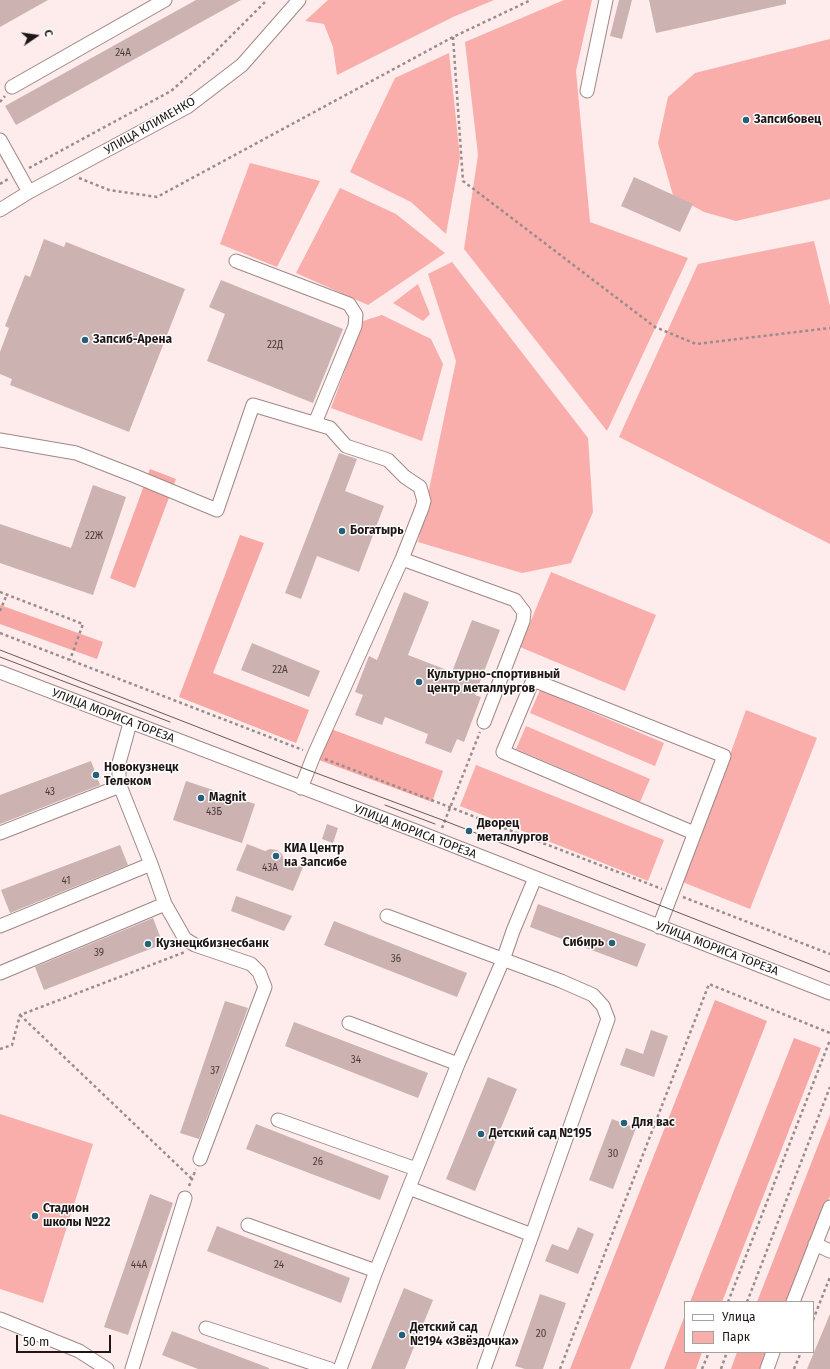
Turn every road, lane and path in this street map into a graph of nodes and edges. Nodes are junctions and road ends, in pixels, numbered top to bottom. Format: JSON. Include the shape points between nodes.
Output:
{"nodes":[{"id":1,"x":165,"y":0,"type":"edge"},
{"id":2,"x":267,"y":0,"type":"edge"},
{"id":3,"x":299,"y":0,"type":"edge"},
{"id":4,"x":531,"y":0,"type":"edge"},
{"id":5,"x":606,"y":0,"type":"edge"},
{"id":6,"x":453,"y":37,"type":"junction"},
{"id":7,"x":12,"y":87,"type":"dead end"},
{"id":8,"x":587,"y":91,"type":"dead end"},
{"id":9,"x":0,"y":140,"type":"edge"},
{"id":10,"x":66,"y":173,"type":"junction"},
{"id":11,"x":19,"y":174,"type":"junction"},
{"id":12,"x":0,"y":184,"type":"edge"},
{"id":13,"x":30,"y":192,"type":"junction"},
{"id":14,"x":0,"y":210,"type":"edge"},
{"id":15,"x":236,"y":261,"type":"dead end"},
{"id":16,"x":830,"y":328,"type":"edge"},
{"id":17,"x":316,"y":424,"type":"junction"},
{"id":18,"x":0,"y":440,"type":"edge"},
{"id":19,"x":402,"y":559,"type":"junction"},
{"id":20,"x":0,"y":592,"type":"edge"},
{"id":21,"x":6,"y":594,"type":"junction"},
{"id":22,"x":0,"y":611,"type":"edge"},
{"id":23,"x":0,"y":633,"type":"edge"},
{"id":24,"x":70,"y":660,"type":"junction"},
{"id":25,"x":0,"y":672,"type":"edge"},
{"id":26,"x":484,"y":722,"type":"joint"},
{"id":27,"x":130,"y":723,"type":"junction"},
{"id":28,"x":314,"y":754,"type":"junction"},
{"id":29,"x":120,"y":786,"type":"junction"},
{"id":30,"x":301,"y":788,"type":"junction"},
{"id":31,"x":450,"y":807,"type":"junction"},
{"id":32,"x":445,"y":821,"type":"dead end"},
{"id":33,"x":0,"y":833,"type":"edge"},
{"id":34,"x":694,"y":833,"type":"junction"},
{"id":35,"x":151,"y":864,"type":"junction"},
{"id":36,"x":535,"y":878,"type":"junction"},
{"id":37,"x":672,"y":893,"type":"junction"},
{"id":38,"x":165,"y":904,"type":"junction"},
{"id":39,"x":387,"y":916,"type":"dead end"},
{"id":40,"x":0,"y":926,"type":"edge"},
{"id":41,"x":660,"y":927,"type":"junction"},
{"id":42,"x":194,"y":945,"type":"junction"},
{"id":43,"x":830,"y":954,"type":"edge"},
{"id":44,"x":503,"y":960,"type":"junction"},
{"id":45,"x":0,"y":973,"type":"edge"},
{"id":46,"x":830,"y":993,"type":"edge"},
{"id":47,"x":20,"y":1015,"type":"junction"},
{"id":48,"x":349,"y":1023,"type":"dead end"},
{"id":49,"x":830,"y":1033,"type":"edge"},
{"id":50,"x":830,"y":1040,"type":"edge"},
{"id":51,"x":0,"y":1049,"type":"edge"},
{"id":52,"x":458,"y":1064,"type":"junction"},
{"id":53,"x":830,"y":1087,"type":"edge"},
{"id":54,"x":278,"y":1120,"type":"dead end"},
{"id":55,"x":200,"y":1159,"type":"joint"},
{"id":56,"x":416,"y":1169,"type":"junction"},
{"id":57,"x":192,"y":1179,"type":"junction"},
{"id":58,"x":409,"y":1188,"type":"junction"},
{"id":59,"x":185,"y":1198,"type":"joint"},
{"id":60,"x":830,"y":1207,"type":"edge"},
{"id":61,"x":248,"y":1225,"type":"dead end"},
{"id":62,"x":532,"y":1235,"type":"junction"},
{"id":63,"x":815,"y":1244,"type":"junction"},
{"id":64,"x":830,"y":1251,"type":"edge"},
{"id":65,"x":376,"y":1271,"type":"junction"},
{"id":66,"x":830,"y":1277,"type":"edge"},
{"id":67,"x":728,"y":1301,"type":"edge"},
{"id":68,"x":747,"y":1301,"type":"edge"},
{"id":69,"x":793,"y":1301,"type":"edge"},
{"id":70,"x":814,"y":1317,"type":"edge"},
{"id":71,"x":0,"y":1319,"type":"edge"},
{"id":72,"x":206,"y":1328,"type":"dead end"},
{"id":73,"x":709,"y":1353,"type":"edge"},
{"id":74,"x":727,"y":1353,"type":"edge"},
{"id":75,"x":773,"y":1353,"type":"edge"},
{"id":76,"x":800,"y":1353,"type":"edge"},
{"id":77,"x":107,"y":1369,"type":"edge"},
{"id":78,"x":132,"y":1369,"type":"edge"},
{"id":79,"x":330,"y":1369,"type":"edge"},
{"id":80,"x":340,"y":1369,"type":"edge"},
{"id":81,"x":484,"y":1369,"type":"edge"},
{"id":82,"x":560,"y":1369,"type":"edge"},
{"id":83,"x":702,"y":1369,"type":"edge"},
{"id":84,"x":721,"y":1369,"type":"edge"},
{"id":85,"x":767,"y":1369,"type":"edge"},
{"id":86,"x":794,"y":1369,"type":"edge"}],
"edges":[{"from":1,"to":7,"type":"street"},
{"from":2,"to":11,"type":"path","via":[[171,92]]},
{"from":3,"to":10,"type":"street","name":"УЛИЦА КЛИМЕНКО","via":[[242,65],[187,107]]},
{"from":4,"to":6,"type":"path"},
{"from":5,"to":8,"type":"street"},
{"from":6,"to":10,"type":"path","via":[[156,197],[109,190]]},
{"from":6,"to":16,"type":"path","via":[[464,181],[656,327],[696,344]]},
{"from":9,"to":11,"type":"street"},
{"from":10,"to":13,"type":"street","name":"УЛИЦА КЛИМЕНКО"},
{"from":11,"to":12,"type":"path"},
{"from":11,"to":13,"type":"street"},
{"from":13,"to":14,"type":"street","name":"УЛИЦА КЛИМЕНКО"},
{"from":15,"to":17,"type":"street","via":[[349,304],[356,315],[355,326]]},
{"from":17,"to":18,"type":"street","via":[[253,405],[217,510],[76,453]]},
{"from":17,"to":19,"type":"street","via":[[330,428],[346,446],[388,460],[405,477],[420,487],[424,501]]},
{"from":19,"to":26,"type":"street","via":[[515,600],[524,612],[523,621]]},
{"from":19,"to":28,"type":"street"},
{"from":20,"to":21,"type":"path"},
{"from":21,"to":22,"type":"path"},
{"from":21,"to":24,"type":"path","via":[[83,624]]},
{"from":23,"to":24,"type":"path"},
{"from":24,"to":28,"type":"path"},
{"from":25,"to":27,"type":"street","name":"УЛИЦА МОРИСА ТОРЕЗА"},
{"from":26,"to":31,"type":"path"},
{"from":27,"to":29,"type":"street","via":[[119,763]]},
{"from":27,"to":30,"type":"street","name":"УЛИЦА МОРИСА ТОРЕЗА"},
{"from":28,"to":30,"type":"street"},
{"from":28,"to":31,"type":"path"},
{"from":29,"to":33,"type":"street"},
{"from":29,"to":35,"type":"street"},
{"from":30,"to":36,"type":"street","name":"УЛИЦА МОРИСА ТОРЕЗА"},
{"from":31,"to":32,"type":"path"},
{"from":31,"to":37,"type":"path"},
{"from":34,"to":34,"type":"street","via":[[503,752],[533,680],[724,756]]},
{"from":34,"to":37,"type":"street"},
{"from":35,"to":38,"type":"street"},
{"from":35,"to":40,"type":"street"},
{"from":36,"to":41,"type":"street","name":"УЛИЦА МОРИСА ТОРЕЗА"},
{"from":36,"to":44,"type":"street"},
{"from":37,"to":41,"type":"street"},
{"from":37,"to":43,"type":"path"},
{"from":38,"to":42,"type":"street","via":[[184,939]]},
{"from":38,"to":45,"type":"street"},
{"from":39,"to":44,"type":"street"},
{"from":41,"to":46,"type":"street","name":"УЛИЦА МОРИСА ТОРЕЗА"},
{"from":42,"to":47,"type":"path","via":[[186,952]]},
{"from":42,"to":55,"type":"street","via":[[251,964],[259,972],[265,987]]},
{"from":44,"to":52,"type":"street"},
{"from":44,"to":62,"type":"street","via":[[593,995],[603,1006],[608,1019]]},
{"from":47,"to":51,"type":"path","via":[[12,1045]]},
{"from":47,"to":57,"type":"path"},
{"from":48,"to":52,"type":"street"},
{"from":49,"to":82,"type":"path","via":[[709,984]]},
{"from":50,"to":67,"type":"path"},
{"from":52,"to":56,"type":"street"},
{"from":53,"to":68,"type":"path"},
{"from":54,"to":56,"type":"street"},
{"from":55,"to":57,"type":"path"},
{"from":56,"to":58,"type":"street"},
{"from":57,"to":59,"type":"path"},
{"from":58,"to":62,"type":"street"},
{"from":58,"to":65,"type":"street"},
{"from":59,"to":78,"type":"street"},
{"from":60,"to":63,"type":"street"},
{"from":61,"to":65,"type":"street"},
{"from":62,"to":81,"type":"street"},
{"from":63,"to":64,"type":"street"},
{"from":63,"to":69,"type":"street"},
{"from":65,"to":80,"type":"street"},
{"from":66,"to":70,"type":"path"},
{"from":71,"to":77,"type":"street","via":[[79,1351]]},
{"from":72,"to":79,"type":"street"},
{"from":73,"to":83,"type":"path"},
{"from":74,"to":84,"type":"path"},
{"from":75,"to":85,"type":"street"},
{"from":76,"to":86,"type":"path"}]}
